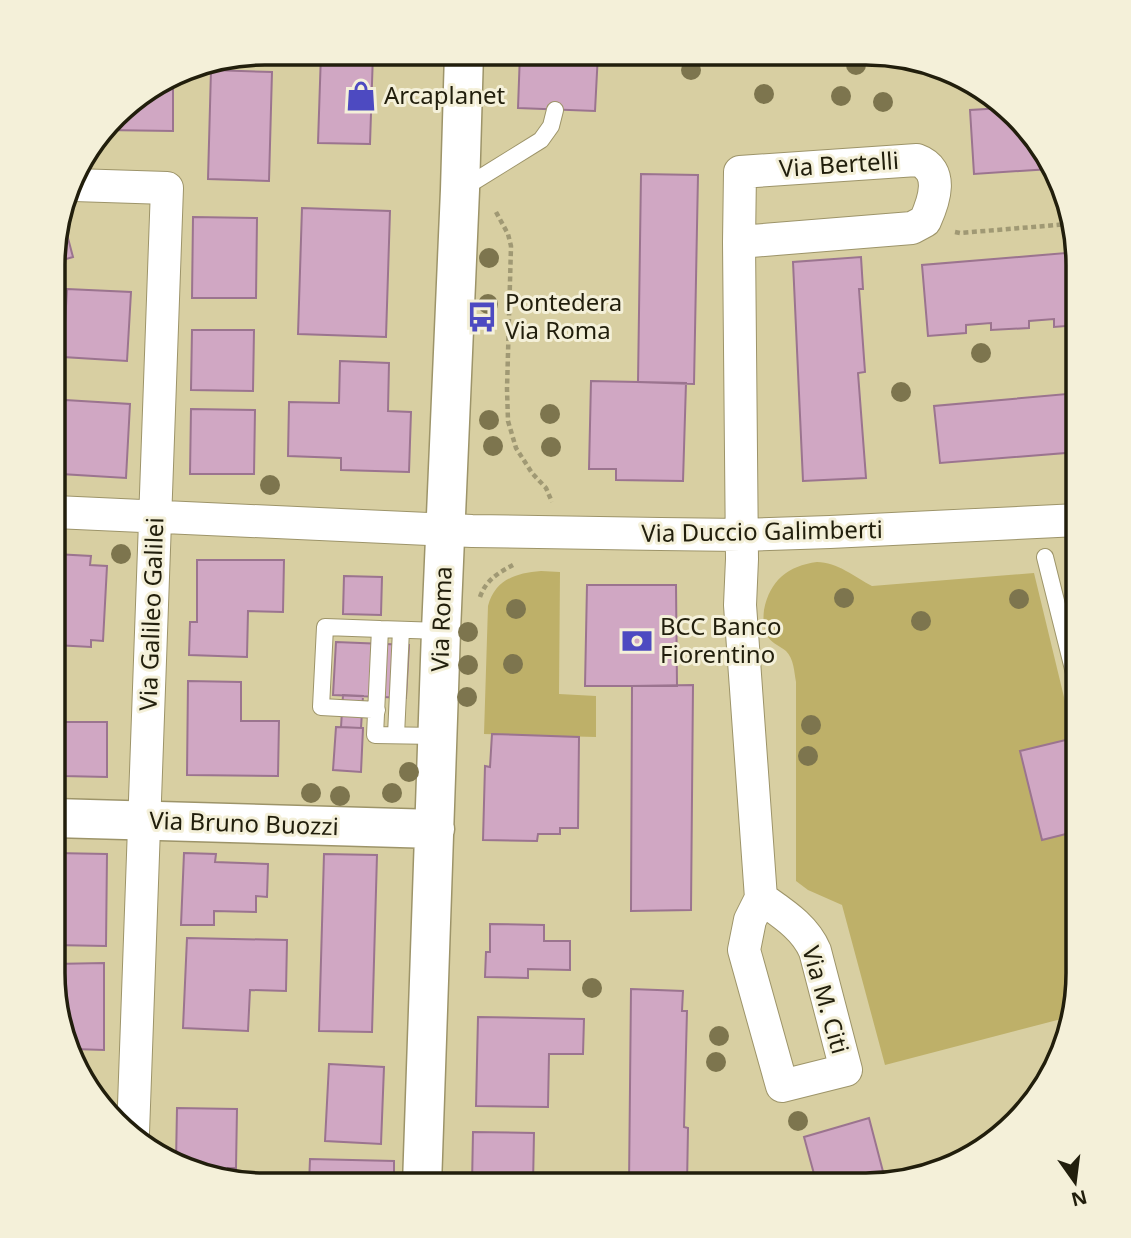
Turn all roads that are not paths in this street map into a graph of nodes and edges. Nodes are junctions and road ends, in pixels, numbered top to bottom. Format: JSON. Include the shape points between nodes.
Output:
{"nodes":[{"id":1,"x":465,"y":65,"type":"edge"},
{"id":2,"x":555,"y":110,"type":"dead end"},
{"id":3,"x":472,"y":183,"type":"junction"},
{"id":4,"x":81,"y":185,"type":"edge"},
{"id":5,"x":739,"y":242,"type":"junction"},
{"id":6,"x":65,"y":512,"type":"edge"},
{"id":7,"x":155,"y":516,"type":"junction"},
{"id":8,"x":1066,"y":521,"type":"edge"},
{"id":9,"x":446,"y":529,"type":"junction"},
{"id":10,"x":741,"y":535,"type":"junction"},
{"id":11,"x":1045,"y":557,"type":"dead end"},
{"id":12,"x":380,"y":629,"type":"junction"},
{"id":13,"x":401,"y":630,"type":"junction"},
{"id":14,"x":440,"y":631,"type":"junction"},
{"id":15,"x":1066,"y":641,"type":"edge"},
{"id":16,"x":377,"y":710,"type":"junction"},
{"id":17,"x":396,"y":735,"type":"junction"},
{"id":18,"x":437,"y":736,"type":"junction"},
{"id":19,"x":65,"y":818,"type":"edge"},
{"id":20,"x":145,"y":820,"type":"junction"},
{"id":21,"x":435,"y":829,"type":"junction"},
{"id":22,"x":761,"y":898,"type":"junction"},
{"id":23,"x":133,"y":1124,"type":"edge"},
{"id":24,"x":422,"y":1173,"type":"edge"}],
"edges":[{"from":1,"to":3,"type":"street","name":"Via Roma"},
{"from":2,"to":3,"type":"lane","via":[[541,140]]},
{"from":3,"to":9,"type":"street","name":"Via Roma"},
{"from":4,"to":7,"type":"street","name":"Via Galileo Galilei","via":[[167,188]]},
{"from":5,"to":5,"type":"street","name":"Via Bertelli","via":[[912,228],[925,222],[936,191],[932,172],[917,160],[740,172]]},
{"from":5,"to":10,"type":"street","name":"Via Bertelli"},
{"from":6,"to":7,"type":"street","name":"Via Duccio Galimberti"},
{"from":7,"to":9,"type":"street","name":"Via Duccio Galimberti"},
{"from":7,"to":20,"type":"street","name":"Via Galileo Galilei"},
{"from":8,"to":10,"type":"street","name":"Via Duccio Galimberti"},
{"from":9,"to":10,"type":"street","name":"Via Duccio Galimberti"},
{"from":9,"to":14,"type":"street","name":"Via Roma"},
{"from":10,"to":22,"type":"street","name":"Via M. Citi","via":[[740,606]]},
{"from":11,"to":15,"type":"lane"},
{"from":12,"to":13,"type":"lane"},
{"from":12,"to":16,"type":"lane"},
{"from":12,"to":16,"type":"lane","via":[[325,626],[321,707]]},
{"from":13,"to":14,"type":"lane"},
{"from":13,"to":17,"type":"lane"},
{"from":14,"to":18,"type":"street","name":"Via Roma"},
{"from":16,"to":17,"type":"lane","via":[[375,735]]},
{"from":17,"to":18,"type":"lane"},
{"from":18,"to":21,"type":"street","name":"Via Roma"},
{"from":19,"to":20,"type":"street","name":"Via Bruno Buozzi"},
{"from":20,"to":21,"type":"street","name":"Via Bruno Buozzi"},
{"from":20,"to":23,"type":"street","name":"Via Galileo Galilei"},
{"from":21,"to":24,"type":"street","name":"Via Roma"},
{"from":22,"to":22,"type":"street","name":"Via M. Citi","via":[[798,925],[811,941],[846,1070],[782,1086],[744,950],[750,920]]}]}
